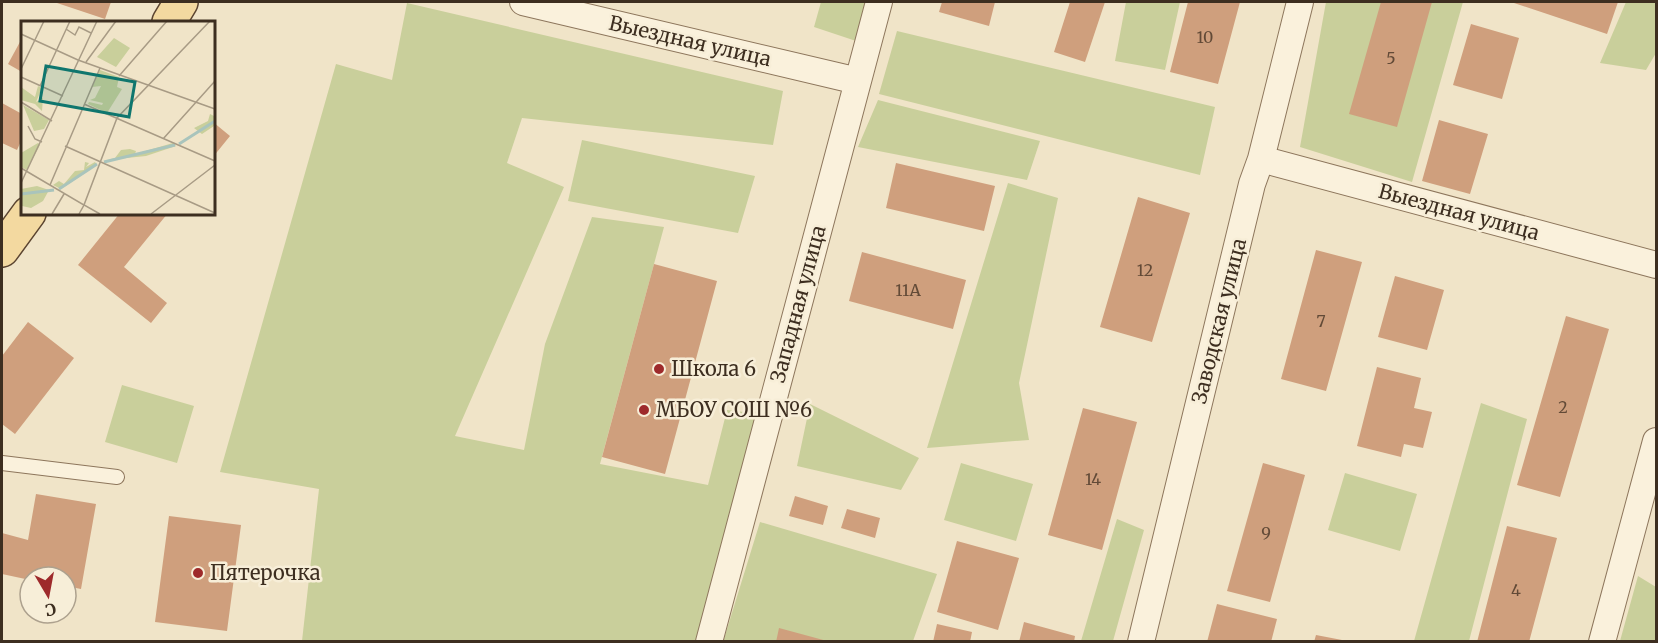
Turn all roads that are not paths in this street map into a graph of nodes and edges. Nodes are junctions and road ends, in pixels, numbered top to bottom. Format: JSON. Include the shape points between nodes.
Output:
{"nodes":[{"id":1,"x":181,"y":2,"type":"edge"},
{"id":2,"x":523,"y":2,"type":"edge"},
{"id":3,"x":879,"y":2,"type":"edge"},
{"id":4,"x":1300,"y":2,"type":"edge"},
{"id":5,"x":170,"y":21,"type":"edge"},
{"id":6,"x":858,"y":81,"type":"junction"},
{"id":7,"x":1261,"y":159,"type":"junction"},
{"id":8,"x":27,"y":214,"type":"edge"},
{"id":9,"x":2,"y":250,"type":"edge"},
{"id":10,"x":1656,"y":265,"type":"edge"},
{"id":11,"x":1656,"y":441,"type":"edge"},
{"id":12,"x":2,"y":463,"type":"edge"},
{"id":13,"x":117,"y":477,"type":"dead end"},
{"id":14,"x":709,"y":642,"type":"edge"},
{"id":15,"x":1142,"y":642,"type":"edge"},
{"id":16,"x":1602,"y":642,"type":"edge"}],
"edges":[{"from":1,"to":5,"type":"main road"},
{"from":2,"to":6,"type":"street","name":"Выездная улица"},
{"from":3,"to":6,"type":"street","name":"Западная улица"},
{"from":4,"to":7,"type":"street","name":"Заводская улица"},
{"from":6,"to":14,"type":"street","name":"Западная улица"},
{"from":7,"to":10,"type":"street","name":"Выездная улица"},
{"from":7,"to":15,"type":"street","name":"Заводская улица"},
{"from":8,"to":9,"type":"main road"},
{"from":11,"to":16,"type":"street"},
{"from":12,"to":13,"type":"lane"}]}
